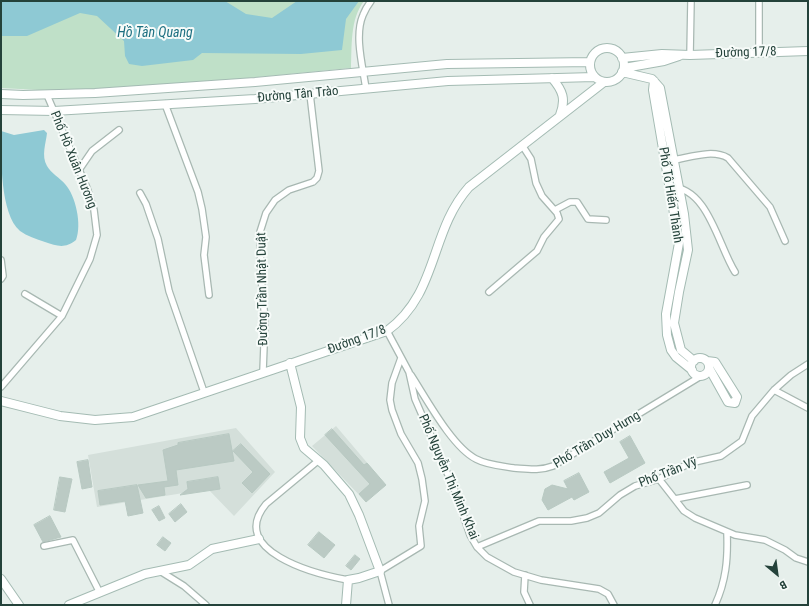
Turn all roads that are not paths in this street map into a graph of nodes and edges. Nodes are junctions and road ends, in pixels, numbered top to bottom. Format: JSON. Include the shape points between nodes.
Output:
{"nodes":[{"id":1,"x":371,"y":1,"type":"edge"},
{"id":2,"x":691,"y":1,"type":"edge"},
{"id":3,"x":759,"y":1,"type":"edge"},
{"id":4,"x":808,"y":51,"type":"edge"},
{"id":5,"x":759,"y":52,"type":"junction"},
{"id":6,"x":687,"y":55,"type":"junction"},
{"id":7,"x":622,"y":58,"type":"junction"},
{"id":8,"x":590,"y":62,"type":"junction"},
{"id":9,"x":623,"y":70,"type":"junction"},
{"id":10,"x":364,"y":71,"type":"junction"},
{"id":11,"x":594,"y":77,"type":"junction"},
{"id":12,"x":552,"y":78,"type":"junction"},
{"id":13,"x":654,"y":81,"type":"junction"},
{"id":14,"x":604,"y":82,"type":"junction"},
{"id":15,"x":366,"y":89,"type":"junction"},
{"id":16,"x":1,"y":94,"type":"edge"},
{"id":17,"x":310,"y":94,"type":"junction"},
{"id":18,"x":47,"y":95,"type":"junction"},
{"id":19,"x":165,"y":104,"type":"junction"},
{"id":20,"x":1,"y":110,"type":"edge"},
{"id":21,"x":54,"y":111,"type":"junction"},
{"id":22,"x":560,"y":115,"type":"junction"},
{"id":23,"x":119,"y":130,"type":"dead end"},
{"id":24,"x":522,"y":145,"type":"junction"},
{"id":25,"x":674,"y":160,"type":"junction"},
{"id":26,"x":79,"y":170,"type":"junction"},
{"id":27,"x":670,"y":187,"type":"junction"},
{"id":28,"x":679,"y":187,"type":"junction"},
{"id":29,"x":140,"y":193,"type":"dead end"},
{"id":30,"x":555,"y":210,"type":"junction"},
{"id":31,"x":606,"y":220,"type":"dead end"},
{"id":32,"x":785,"y":241,"type":"dead end"},
{"id":33,"x":1,"y":260,"type":"edge"},
{"id":34,"x":735,"y":272,"type":"dead end"},
{"id":35,"x":1,"y":279,"type":"edge"},
{"id":36,"x":488,"y":292,"type":"dead end"},
{"id":37,"x":25,"y":294,"type":"dead end"},
{"id":38,"x":209,"y":295,"type":"dead end"},
{"id":39,"x":62,"y":316,"type":"junction"},
{"id":40,"x":387,"y":331,"type":"junction"},
{"id":41,"x":401,"y":358,"type":"junction"},
{"id":42,"x":290,"y":363,"type":"junction"},
{"id":43,"x":808,"y":364,"type":"edge"},
{"id":44,"x":708,"y":365,"type":"junction"},
{"id":45,"x":693,"y":366,"type":"junction"},
{"id":46,"x":263,"y":371,"type":"junction"},
{"id":47,"x":409,"y":372,"type":"junction"},
{"id":48,"x":701,"y":376,"type":"junction"},
{"id":49,"x":1,"y":387,"type":"edge"},
{"id":50,"x":774,"y":390,"type":"junction"},
{"id":51,"x":204,"y":392,"type":"junction"},
{"id":52,"x":1,"y":401,"type":"edge"},
{"id":53,"x":808,"y":408,"type":"edge"},
{"id":54,"x":319,"y":460,"type":"junction"},
{"id":55,"x":660,"y":479,"type":"junction"},
{"id":56,"x":746,"y":485,"type":"dead end"},
{"id":57,"x":676,"y":499,"type":"junction"},
{"id":58,"x":727,"y":533,"type":"junction"},
{"id":59,"x":259,"y":539,"type":"junction"},
{"id":60,"x":44,"y":546,"type":"dead end"},
{"id":61,"x":477,"y":547,"type":"junction"},
{"id":62,"x":808,"y":562,"type":"edge"},
{"id":63,"x":160,"y":570,"type":"junction"},
{"id":64,"x":380,"y":571,"type":"junction"},
{"id":65,"x":525,"y":576,"type":"junction"},
{"id":66,"x":1,"y":579,"type":"edge"},
{"id":67,"x":348,"y":580,"type":"junction"},
{"id":68,"x":100,"y":593,"type":"junction"},
{"id":69,"x":84,"y":603,"type":"edge"},
{"id":70,"x":19,"y":605,"type":"edge"},
{"id":71,"x":69,"y":605,"type":"edge"},
{"id":72,"x":206,"y":605,"type":"edge"},
{"id":73,"x":346,"y":605,"type":"edge"},
{"id":74,"x":389,"y":605,"type":"edge"},
{"id":75,"x":530,"y":605,"type":"edge"},
{"id":76,"x":614,"y":605,"type":"edge"},
{"id":77,"x":715,"y":605,"type":"edge"}],
"edges":[{"from":1,"to":10,"type":"street","via":[[360,26]]},
{"from":2,"to":6,"type":"street"},
{"from":3,"to":5,"type":"street"},
{"from":4,"to":5,"type":"street","name":"Đường 17/8"},
{"from":5,"to":6,"type":"street","name":"Đường 17/8"},
{"from":6,"to":7,"type":"street","name":"Đường 17/8","via":[[662,54]]},
{"from":6,"to":9,"type":"street","name":"Đường 17/8"},
{"from":7,"to":8,"type":"street","via":[[614,50],[606,48],[596,52]]},
{"from":7,"to":9,"type":"street"},
{"from":8,"to":10,"type":"street","name":"Đường Tân Trào","via":[[447,64]]},
{"from":8,"to":11,"type":"street"},
{"from":9,"to":13,"type":"street"},
{"from":9,"to":14,"type":"street","via":[[615,80]]},
{"from":10,"to":15,"type":"street"},
{"from":10,"to":18,"type":"street","name":"Đường Tân Trào","via":[[255,82]]},
{"from":11,"to":12,"type":"street","name":"Đường Tân Trào"},
{"from":11,"to":14,"type":"street"},
{"from":12,"to":15,"type":"street","name":"Đường Tân Trào","via":[[448,81]]},
{"from":12,"to":22,"type":"street","via":[[560,87],[564,98]]},
{"from":13,"to":25,"type":"street","name":"Phố Tô Hiến Thành","via":[[660,88]]},
{"from":13,"to":27,"type":"street","name":"Phố Tô Hiến Thành","via":[[653,90]]},
{"from":14,"to":22,"type":"street","name":"Đường 17/8"},
{"from":15,"to":17,"type":"street","name":"Đường Tân Trào"},
{"from":16,"to":18,"type":"street","name":"Đường Tân Trào"},
{"from":17,"to":19,"type":"street","name":"Đường Tân Trào"},
{"from":17,"to":46,"type":"street","name":"Đường Trần Nhật Duật","via":[[319,171],[317,178],[313,182],[289,190],[275,200],[266,213],[260,232],[265,320]]},
{"from":18,"to":21,"type":"street","name":"Phố Hồ Xuân Hương"},
{"from":19,"to":21,"type":"street","name":"Đường Tân Trào"},
{"from":19,"to":38,"type":"street","via":[[202,209]]},
{"from":20,"to":21,"type":"street","name":"Đường Tân Trào"},
{"from":21,"to":26,"type":"street","name":"Phố Hồ Xuân Hương"},
{"from":22,"to":24,"type":"street","name":"Đường 17/8"},
{"from":23,"to":26,"type":"street","via":[[112,138],[92,151]]},
{"from":24,"to":30,"type":"street","via":[[532,162],[536,183],[542,196]]},
{"from":24,"to":40,"type":"street","name":"Đường 17/8","via":[[469,187],[458,199],[449,216],[421,293],[401,321]]},
{"from":25,"to":28,"type":"street","name":"Phố Tô Hiến Thành"},
{"from":25,"to":32,"type":"street","via":[[714,153],[728,158],[770,207]]},
{"from":26,"to":39,"type":"street","name":"Phố Hồ Xuân Hương","via":[[94,210],[98,236],[90,259]]},
{"from":27,"to":28,"type":"street"},
{"from":27,"to":45,"type":"street","name":"Phố Tô Hiến Thành","via":[[679,243],[666,314],[667,335],[676,357]]},
{"from":28,"to":34,"type":"street","via":[[694,196],[702,205]]},
{"from":28,"to":45,"type":"street","name":"Phố Tô Hiến Thành","via":[[688,250],[674,323],[681,350]]},
{"from":29,"to":51,"type":"street","via":[[156,232],[169,292]]},
{"from":30,"to":31,"type":"street","via":[[570,202],[577,202],[588,219]]},
{"from":30,"to":36,"type":"street","via":[[559,219],[544,237],[537,251]]},
{"from":33,"to":35,"type":"street"},
{"from":37,"to":39,"type":"street"},
{"from":39,"to":49,"type":"street","name":"Phố Hồ Xuân Hương"},
{"from":40,"to":41,"type":"street","name":"Phố Nguyễn Thị Minh Khai"},
{"from":40,"to":42,"type":"street","name":"Đường 17/8"},
{"from":41,"to":47,"type":"street","name":"Phố Nguyễn Thị Minh Khai"},
{"from":41,"to":64,"type":"street","via":[[392,382],[390,400],[401,434],[418,463],[422,478],[425,501],[419,526],[421,546]]},
{"from":42,"to":46,"type":"street","name":"Đường 17/8"},
{"from":42,"to":54,"type":"street","via":[[301,407],[300,438],[304,448]]},
{"from":43,"to":50,"type":"street","name":"Phố Trần Vỹ","via":[[790,375]]},
{"from":44,"to":44,"type":"street","via":[[728,402],[735,403],[738,397],[715,362]]},
{"from":44,"to":45,"type":"street","via":[[702,359]]},
{"from":44,"to":48,"type":"street","via":[[707,373]]},
{"from":45,"to":48,"type":"street","name":"Phố Tô Hiến Thành","via":[[696,375]]},
{"from":46,"to":51,"type":"street","name":"Đường 17/8"},
{"from":47,"to":48,"type":"street","name":"Phố Trần Duy Hưng","via":[[444,426],[474,458],[484,463],[536,470],[554,466]]},
{"from":47,"to":61,"type":"street","name":"Phố Nguyễn Thị Minh Khai","via":[[415,399],[456,491],[465,524]]},
{"from":50,"to":53,"type":"street"},
{"from":50,"to":55,"type":"street","name":"Phố Trần Vỹ","via":[[752,416],[745,435],[737,446],[721,456],[684,465]]},
{"from":51,"to":52,"type":"street","name":"Đường 17/8","via":[[132,417],[95,420],[60,416]]},
{"from":54,"to":59,"type":"street","via":[[260,511],[256,528]]},
{"from":54,"to":64,"type":"street","via":[[349,494],[360,515]]},
{"from":55,"to":57,"type":"street"},
{"from":55,"to":61,"type":"street","name":"Phố Trần Vỹ","via":[[627,489],[599,513],[587,518],[539,521]]},
{"from":56,"to":57,"type":"street"},
{"from":57,"to":58,"type":"street","via":[[684,511]]},
{"from":58,"to":62,"type":"street","via":[[742,538],[765,540]]},
{"from":58,"to":77,"type":"street","via":[[728,562],[724,583]]},
{"from":59,"to":63,"type":"street","via":[[212,549],[189,565]]},
{"from":59,"to":67,"type":"street","via":[[271,552],[288,562],[326,576]]},
{"from":60,"to":68,"type":"street","via":[[73,540]]},
{"from":61,"to":65,"type":"street","name":"Phố Nguyễn Thị Minh Khai","via":[[500,565]]},
{"from":63,"to":68,"type":"street"},
{"from":63,"to":72,"type":"street"},
{"from":64,"to":67,"type":"street"},
{"from":64,"to":74,"type":"street"},
{"from":65,"to":75,"type":"street","via":[[524,592]]},
{"from":65,"to":76,"type":"street","name":"Phố Nguyễn Thị Minh Khai","via":[[599,589],[608,594]]},
{"from":66,"to":70,"type":"street"},
{"from":67,"to":73,"type":"street"},
{"from":68,"to":69,"type":"street"},
{"from":69,"to":71,"type":"street"}]}
